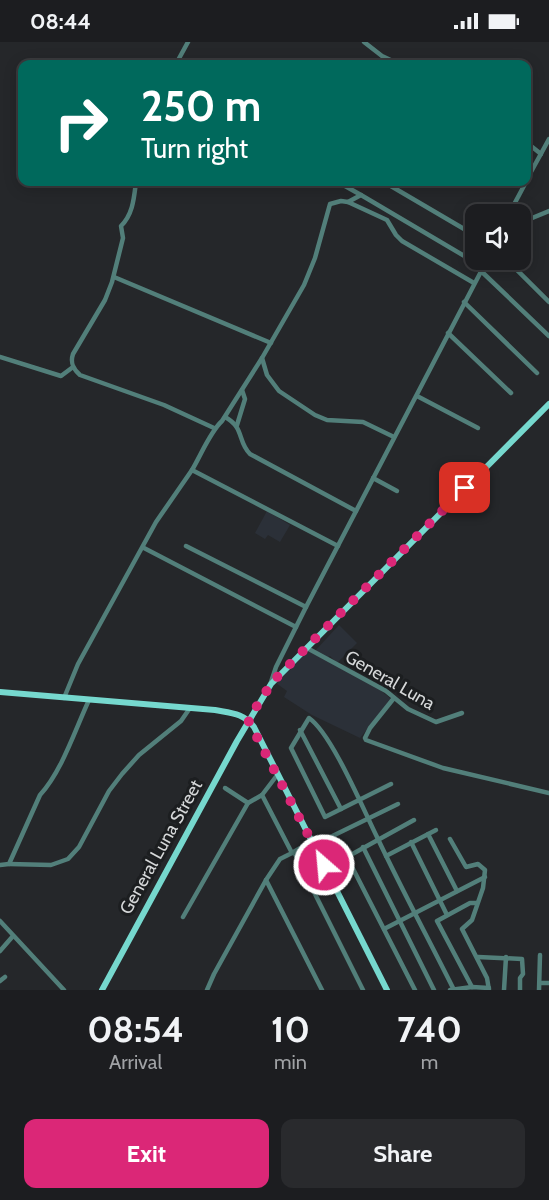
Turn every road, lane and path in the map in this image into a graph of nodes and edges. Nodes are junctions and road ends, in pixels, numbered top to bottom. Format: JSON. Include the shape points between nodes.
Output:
{"nodes":[{"id":1,"x":188,"y":42,"type":"edge"},
{"id":2,"x":364,"y":42,"type":"edge"},
{"id":3,"x":178,"y":60,"type":"edge"},
{"id":4,"x":390,"y":60,"type":"edge"},
{"id":5,"x":549,"y":139,"type":"edge"},
{"id":6,"x":531,"y":146,"type":"edge"},
{"id":7,"x":541,"y":154,"type":"junction"},
{"id":8,"x":531,"y":172,"type":"edge"},
{"id":9,"x":136,"y":186,"type":"edge"},
{"id":10,"x":345,"y":186,"type":"edge"},
{"id":11,"x":391,"y":186,"type":"edge"},
{"id":12,"x":523,"y":186,"type":"edge"},
{"id":13,"x":361,"y":195,"type":"junction"},
{"id":14,"x":348,"y":202,"type":"junction"},
{"id":15,"x":514,"y":204,"type":"edge"},
{"id":16,"x":548,"y":212,"type":"edge"},
{"id":17,"x":531,"y":219,"type":"edge"},
{"id":18,"x":465,"y":230,"type":"edge"},
{"id":19,"x":465,"y":259,"type":"edge"},
{"id":20,"x":481,"y":270,"type":"edge"},
{"id":21,"x":483,"y":270,"type":"edge"},
{"id":22,"x":517,"y":270,"type":"edge"},
{"id":23,"x":114,"y":277,"type":"junction"},
{"id":24,"x":474,"y":283,"type":"junction"},
{"id":25,"x":464,"y":302,"type":"junction"},
{"id":26,"x":549,"y":302,"type":"edge"},
{"id":27,"x":448,"y":333,"type":"junction"},
{"id":28,"x":549,"y":336,"type":"edge"},
{"id":29,"x":271,"y":343,"type":"junction"},
{"id":30,"x":0,"y":357,"type":"edge"},
{"id":31,"x":262,"y":358,"type":"junction"},
{"id":32,"x":73,"y":367,"type":"junction"},
{"id":33,"x":537,"y":373,"type":"dead end"},
{"id":34,"x":242,"y":390,"type":"junction"},
{"id":35,"x":511,"y":393,"type":"dead end"},
{"id":36,"x":417,"y":396,"type":"junction"},
{"id":37,"x":549,"y":404,"type":"edge"},
{"id":38,"x":225,"y":417,"type":"junction"},
{"id":39,"x":237,"y":425,"type":"junction"},
{"id":40,"x":214,"y":428,"type":"junction"},
{"id":41,"x":478,"y":428,"type":"dead end"},
{"id":42,"x":394,"y":437,"type":"junction"},
{"id":43,"x":192,"y":470,"type":"junction"},
{"id":44,"x":373,"y":478,"type":"junction"},
{"id":45,"x":397,"y":491,"type":"dead end"},
{"id":46,"x":356,"y":511,"type":"junction"},
{"id":47,"x":186,"y":546,"type":"dead end"},
{"id":48,"x":338,"y":546,"type":"junction"},
{"id":49,"x":144,"y":548,"type":"junction"},
{"id":50,"x":306,"y":607,"type":"junction"},
{"id":51,"x":296,"y":627,"type":"junction"},
{"id":52,"x":307,"y":648,"type":"junction"},
{"id":53,"x":271,"y":684,"type":"junction"},
{"id":54,"x":0,"y":692,"type":"edge"},
{"id":55,"x":64,"y":698,"type":"junction"},
{"id":56,"x":394,"y":699,"type":"junction"},
{"id":57,"x":88,"y":700,"type":"junction"},
{"id":58,"x":190,"y":708,"type":"junction"},
{"id":59,"x":462,"y":713,"type":"dead end"},
{"id":60,"x":248,"y":720,"type":"junction"},
{"id":61,"x":300,"y":730,"type":"junction"},
{"id":62,"x":278,"y":774,"type":"junction"},
{"id":63,"x":391,"y":784,"type":"dead end"},
{"id":64,"x":225,"y":788,"type":"dead end"},
{"id":65,"x":549,"y":793,"type":"edge"},
{"id":66,"x":262,"y":795,"type":"junction"},
{"id":67,"x":359,"y":800,"type":"junction"},
{"id":68,"x":248,"y":803,"type":"junction"},
{"id":69,"x":398,"y":804,"type":"dead end"},
{"id":70,"x":341,"y":809,"type":"junction"},
{"id":71,"x":368,"y":819,"type":"junction"},
{"id":72,"x":414,"y":820,"type":"dead end"},
{"id":73,"x":436,"y":830,"type":"dead end"},
{"id":74,"x":428,"y":834,"type":"junction"},
{"id":75,"x":378,"y":840,"type":"junction"},
{"id":76,"x":450,"y":840,"type":"dead end"},
{"id":77,"x":411,"y":842,"type":"junction"},
{"id":78,"x":313,"y":843,"type":"junction"},
{"id":79,"x":363,"y":848,"type":"junction"},
{"id":80,"x":293,"y":853,"type":"junction"},
{"id":81,"x":386,"y":856,"type":"junction"},
{"id":82,"x":9,"y":864,"type":"junction"},
{"id":83,"x":0,"y":865,"type":"edge"},
{"id":84,"x":485,"y":877,"type":"junction"},
{"id":85,"x":266,"y":880,"type":"junction"},
{"id":86,"x":457,"y":891,"type":"junction"},
{"id":87,"x":440,"y":900,"type":"junction"},
{"id":88,"x":477,"y":903,"type":"junction"},
{"id":89,"x":415,"y":913,"type":"junction"},
{"id":90,"x":447,"y":915,"type":"junction"},
{"id":91,"x":183,"y":917,"type":"dead end"},
{"id":92,"x":0,"y":921,"type":"edge"},
{"id":93,"x":400,"y":921,"type":"junction"},
{"id":94,"x":384,"y":929,"type":"junction"},
{"id":95,"x":13,"y":936,"type":"junction"},
{"id":96,"x":0,"y":951,"type":"edge"},
{"id":97,"x":540,"y":955,"type":"dead end"},
{"id":98,"x":478,"y":957,"type":"junction"},
{"id":99,"x":506,"y":957,"type":"junction"},
{"id":100,"x":5,"y":977,"type":"dead end"},
{"id":101,"x":0,"y":981,"type":"edge"},
{"id":102,"x":540,"y":983,"type":"junction"},
{"id":103,"x":549,"y":983,"type":"edge"},
{"id":104,"x":472,"y":987,"type":"junction"},
{"id":105,"x":452,"y":989,"type":"edge"},
{"id":106,"x":489,"y":989,"type":"edge"},
{"id":107,"x":64,"y":990,"type":"edge"},
{"id":108,"x":102,"y":990,"type":"edge"},
{"id":109,"x":207,"y":990,"type":"edge"},
{"id":110,"x":322,"y":990,"type":"edge"},
{"id":111,"x":363,"y":990,"type":"edge"},
{"id":112,"x":387,"y":990,"type":"edge"},
{"id":113,"x":415,"y":990,"type":"edge"},
{"id":114,"x":434,"y":990,"type":"edge"},
{"id":115,"x":504,"y":990,"type":"edge"},
{"id":116,"x":520,"y":990,"type":"edge"},
{"id":117,"x":540,"y":990,"type":"edge"}],
"edges":[{"from":1,"to":3,"type":"street"},
{"from":2,"to":4,"type":"street"},
{"from":5,"to":7,"type":"street"},
{"from":6,"to":7,"type":"street"},
{"from":7,"to":8,"type":"street"},
{"from":9,"to":23,"type":"street","via":[[133,206],[122,226]]},
{"from":10,"to":13,"type":"street"},
{"from":11,"to":18,"type":"street"},
{"from":12,"to":15,"type":"street"},
{"from":13,"to":14,"type":"street"},
{"from":13,"to":19,"type":"street"},
{"from":14,"to":24,"type":"street","via":[[387,220],[402,241]]},
{"from":14,"to":29,"type":"street","via":[[330,204],[304,285]]},
{"from":16,"to":17,"type":"street"},
{"from":20,"to":24,"type":"street"},
{"from":21,"to":28,"type":"street"},
{"from":22,"to":26,"type":"street"},
{"from":23,"to":29,"type":"street"},
{"from":23,"to":32,"type":"street","via":[[73,354]]},
{"from":24,"to":25,"type":"street"},
{"from":25,"to":27,"type":"street"},
{"from":25,"to":33,"type":"street"},
{"from":27,"to":35,"type":"street"},
{"from":27,"to":36,"type":"street"},
{"from":29,"to":31,"type":"street"},
{"from":30,"to":32,"type":"street","via":[[61,376]]},
{"from":31,"to":34,"type":"street"},
{"from":31,"to":42,"type":"street","via":[[267,375],[279,391],[315,415],[327,420],[363,422]]},
{"from":32,"to":40,"type":"street","via":[[80,375]]},
{"from":34,"to":38,"type":"street"},
{"from":34,"to":39,"type":"street","via":[[245,399]]},
{"from":36,"to":41,"type":"street"},
{"from":36,"to":42,"type":"street"},
{"from":37,"to":52,"type":"main road","name":"General Luna Street"},
{"from":38,"to":39,"type":"street"},
{"from":38,"to":40,"type":"street"},
{"from":39,"to":46,"type":"street","via":[[250,454]]},
{"from":40,"to":43,"type":"street"},
{"from":42,"to":44,"type":"street"},
{"from":43,"to":48,"type":"street"},
{"from":43,"to":49,"type":"street","via":[[156,522]]},
{"from":44,"to":45,"type":"street"},
{"from":44,"to":46,"type":"street"},
{"from":46,"to":48,"type":"street"},
{"from":47,"to":50,"type":"street"},
{"from":48,"to":50,"type":"street"},
{"from":49,"to":51,"type":"street"},
{"from":49,"to":55,"type":"street","via":[[78,664]]},
{"from":50,"to":51,"type":"street"},
{"from":51,"to":53,"type":"street"},
{"from":52,"to":53,"type":"main road","name":"General Luna Street"},
{"from":52,"to":56,"type":"street","name":"General Luna"},
{"from":53,"to":60,"type":"main road","name":"General Luna Street"},
{"from":54,"to":55,"type":"main road"},
{"from":55,"to":57,"type":"main road"},
{"from":56,"to":59,"type":"street","name":"General Luna","via":[[436,722]]},
{"from":56,"to":65,"type":"street","via":[[370,728],[366,740],[443,768]]},
{"from":57,"to":58,"type":"main road"},
{"from":57,"to":82,"type":"street"},
{"from":58,"to":60,"type":"main road","via":[[237,714]]},
{"from":58,"to":82,"type":"street","via":[[181,722],[139,755],[109,790],[71,857],[51,865]]},
{"from":60,"to":62,"type":"main road"},
{"from":60,"to":108,"type":"main road","name":"General Luna Street"},
{"from":61,"to":67,"type":"street","via":[[309,718],[316,724]]},
{"from":61,"to":70,"type":"street"},
{"from":61,"to":70,"type":"street","via":[[291,748],[325,817]]},
{"from":62,"to":66,"type":"street"},
{"from":62,"to":78,"type":"main road"},
{"from":63,"to":67,"type":"street"},
{"from":64,"to":68,"type":"street"},
{"from":66,"to":68,"type":"street"},
{"from":66,"to":80,"type":"street"},
{"from":67,"to":70,"type":"street"},
{"from":67,"to":71,"type":"street"},
{"from":68,"to":91,"type":"street"},
{"from":69,"to":71,"type":"street"},
{"from":71,"to":75,"type":"street"},
{"from":71,"to":78,"type":"street"},
{"from":72,"to":75,"type":"street"},
{"from":73,"to":74,"type":"street"},
{"from":74,"to":77,"type":"street"},
{"from":74,"to":86,"type":"street"},
{"from":75,"to":79,"type":"street"},
{"from":75,"to":81,"type":"street"},
{"from":76,"to":84,"type":"street","via":[[466,867],[482,865]]},
{"from":77,"to":81,"type":"street"},
{"from":77,"to":87,"type":"street"},
{"from":78,"to":80,"type":"street"},
{"from":78,"to":112,"type":"main road"},
{"from":79,"to":93,"type":"street"},
{"from":79,"to":94,"type":"street","via":[[347,857]]},
{"from":80,"to":85,"type":"street","via":[[280,859]]},
{"from":80,"to":111,"type":"street"},
{"from":81,"to":89,"type":"street"},
{"from":82,"to":83,"type":"street"},
{"from":84,"to":86,"type":"street"},
{"from":84,"to":88,"type":"street"},
{"from":85,"to":109,"type":"street"},
{"from":85,"to":110,"type":"street"},
{"from":86,"to":87,"type":"street"},
{"from":87,"to":89,"type":"street"},
{"from":87,"to":90,"type":"street"},
{"from":88,"to":90,"type":"street"},
{"from":88,"to":98,"type":"street","via":[[472,920],[462,929]]},
{"from":89,"to":93,"type":"street"},
{"from":89,"to":105,"type":"street"},
{"from":90,"to":104,"type":"street","via":[[438,922]]},
{"from":92,"to":95,"type":"street"},
{"from":93,"to":94,"type":"street"},
{"from":93,"to":114,"type":"street"},
{"from":94,"to":113,"type":"street"},
{"from":95,"to":96,"type":"street"},
{"from":95,"to":107,"type":"street"},
{"from":97,"to":102,"type":"street"},
{"from":98,"to":99,"type":"street"},
{"from":98,"to":106,"type":"street"},
{"from":99,"to":115,"type":"street"},
{"from":99,"to":116,"type":"street","via":[[523,960]]},
{"from":100,"to":101,"type":"street"},
{"from":102,"to":103,"type":"street"},
{"from":102,"to":117,"type":"street"},
{"from":104,"to":105,"type":"street"},
{"from":104,"to":106,"type":"street"}]}
